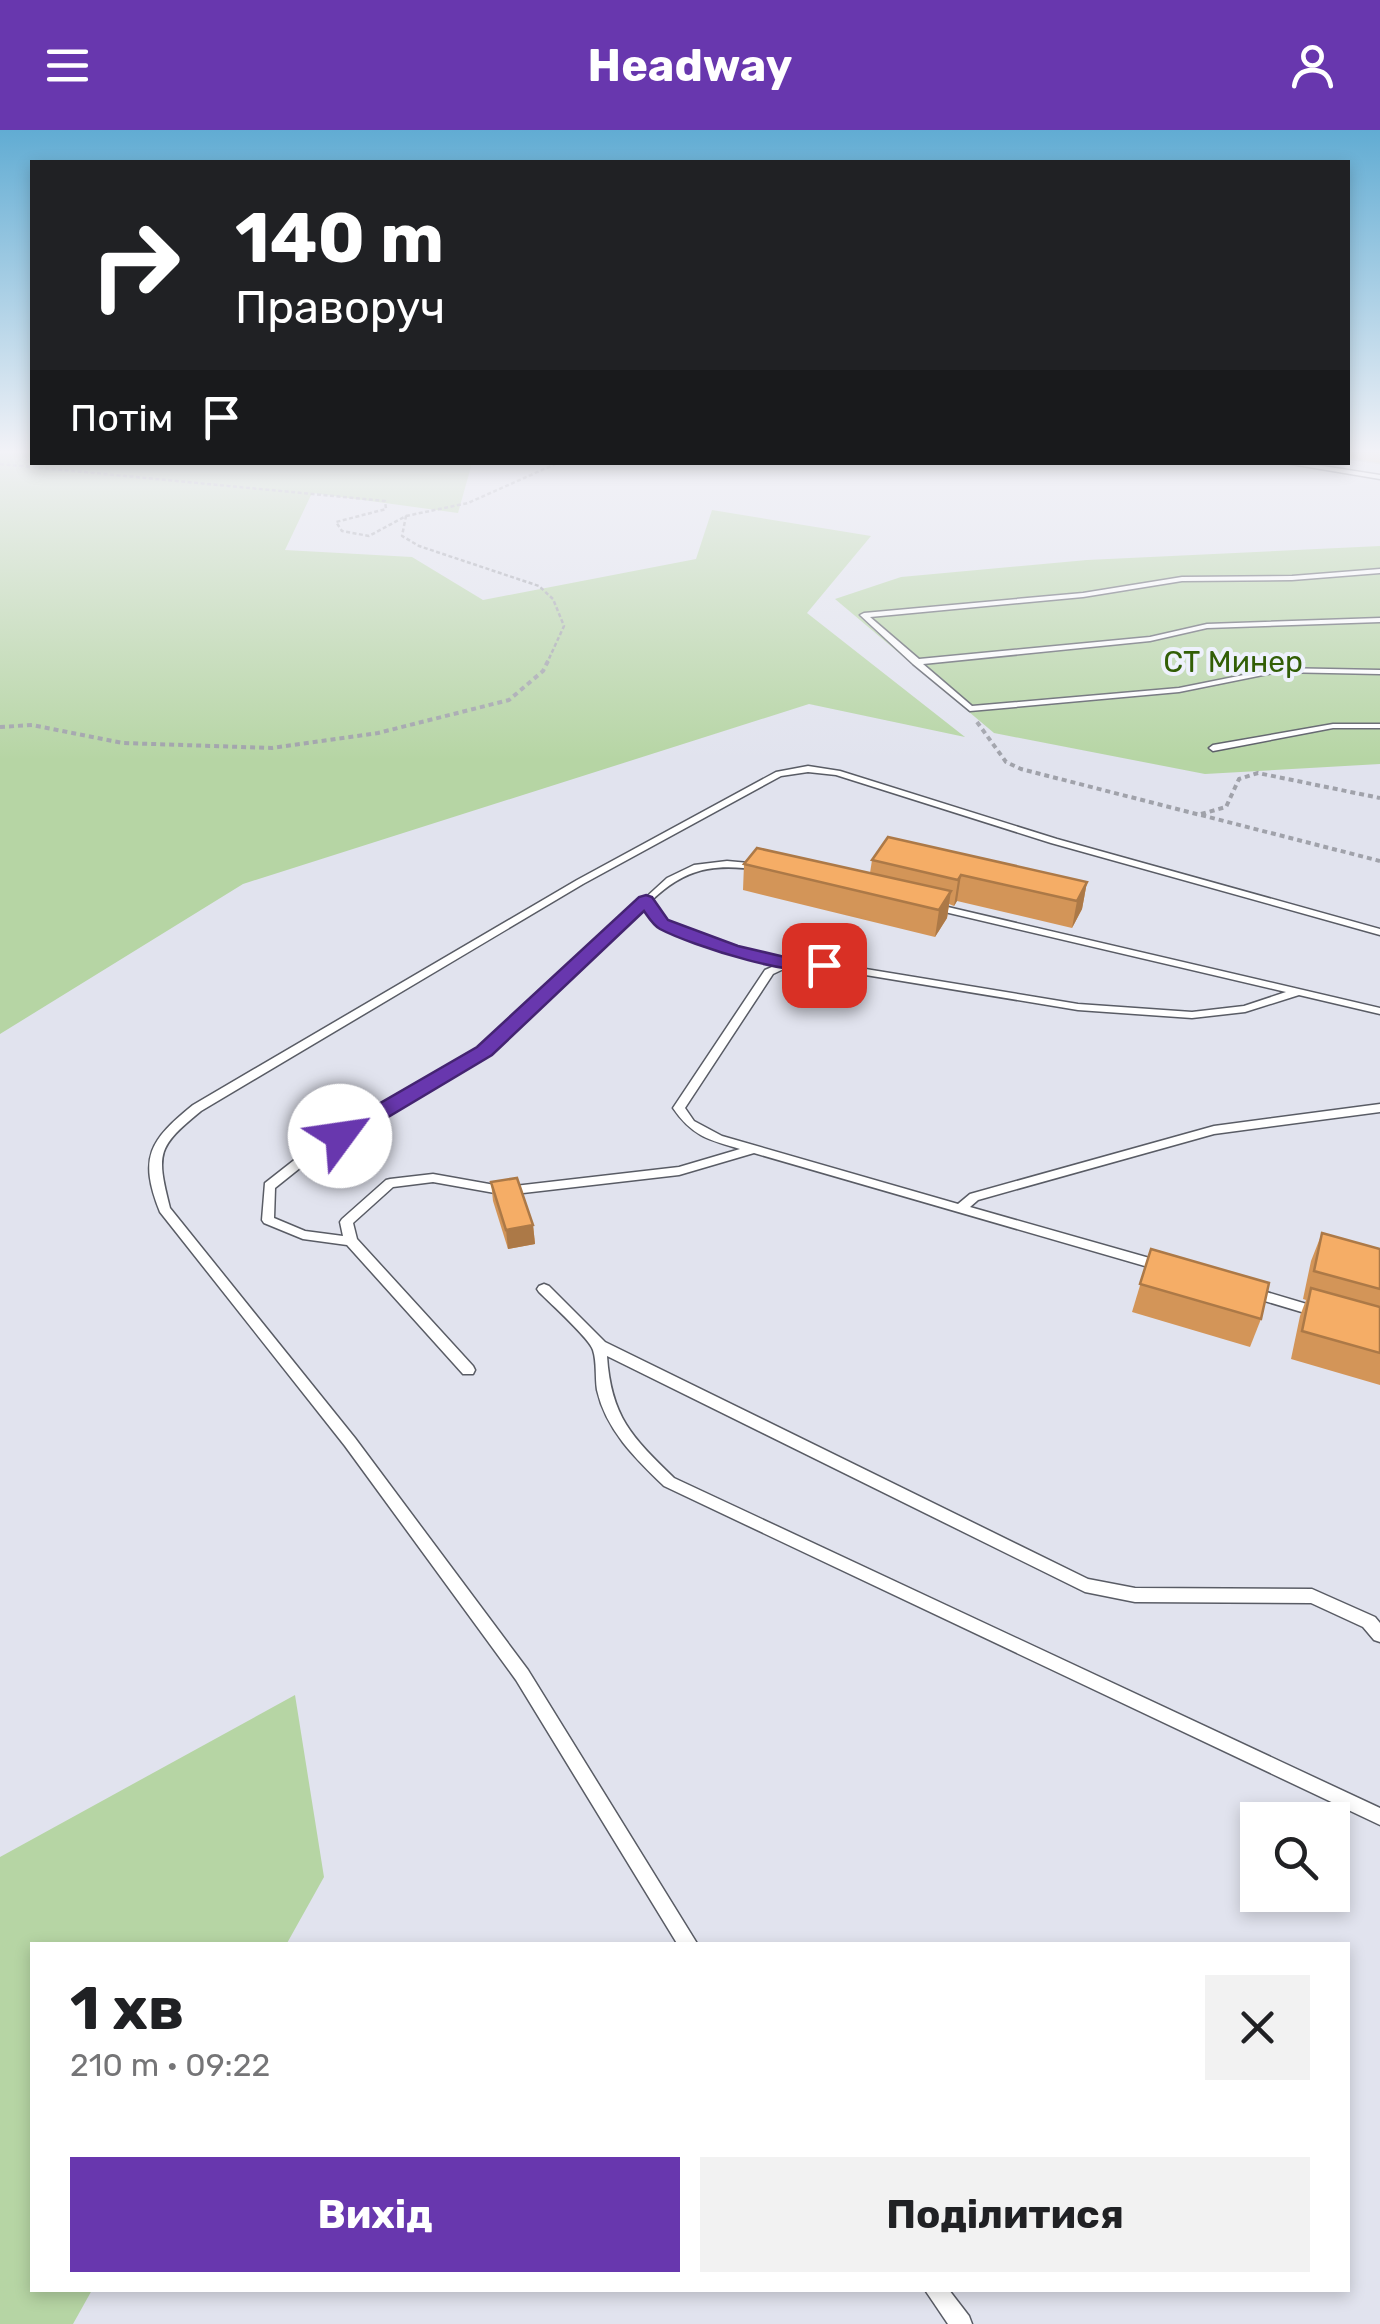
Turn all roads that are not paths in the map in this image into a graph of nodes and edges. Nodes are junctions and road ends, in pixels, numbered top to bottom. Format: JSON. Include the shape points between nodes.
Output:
{"nodes":[{"id":1,"x":1380,"y":571,"type":"edge"},
{"id":2,"x":1380,"y":620,"type":"edge"},
{"id":3,"x":916,"y":662,"type":"junction"},
{"id":4,"x":1380,"y":672,"type":"edge"},
{"id":5,"x":1380,"y":726,"type":"edge"},
{"id":6,"x":1213,"y":748,"type":"dead end"},
{"id":7,"x":780,"y":871,"type":"edge"},
{"id":8,"x":646,"y":900,"type":"junction"},
{"id":9,"x":931,"y":906,"type":"edge"},
{"id":10,"x":1380,"y":932,"type":"edge"},
{"id":11,"x":789,"y":963,"type":"junction"},
{"id":12,"x":1298,"y":992,"type":"junction"},
{"id":13,"x":1380,"y":1011,"type":"edge"},
{"id":14,"x":1380,"y":1108,"type":"edge"},
{"id":15,"x":754,"y":1150,"type":"junction"},
{"id":16,"x":962,"y":1208,"type":"junction"},
{"id":17,"x":351,"y":1241,"type":"junction"},
{"id":18,"x":1171,"y":1269,"type":"edge"},
{"id":19,"x":544,"y":1289,"type":"dead end"},
{"id":20,"x":1247,"y":1291,"type":"edge"},
{"id":21,"x":1323,"y":1313,"type":"edge"},
{"id":22,"x":600,"y":1346,"type":"junction"},
{"id":23,"x":468,"y":1370,"type":"dead end"},
{"id":24,"x":1380,"y":1635,"type":"edge"},
{"id":25,"x":1380,"y":1817,"type":"edge"},
{"id":26,"x":687,"y":1942,"type":"edge"},
{"id":27,"x":937,"y":2292,"type":"edge"},
{"id":28,"x":961,"y":2324,"type":"edge"}],
"edges":[{"from":1,"to":3,"type":"lane","via":[[1182,579],[864,615]]},
{"from":2,"to":3,"type":"lane","via":[[1207,626],[1150,639]]},
{"from":3,"to":4,"type":"lane","via":[[970,709],[1179,690],[1278,670]]},
{"from":5,"to":6,"type":"lane","via":[[1333,726]]},
{"from":7,"to":8,"type":"lane","via":[[710,864],[667,878]]},
{"from":8,"to":11,"type":"lane","via":[[662,924]]},
{"from":8,"to":17,"type":"lane","via":[[484,1051],[311,1153],[269,1186],[268,1220],[303,1235]]},
{"from":9,"to":12,"type":"lane"},
{"from":10,"to":26,"type":"lane","via":[[837,773],[779,774],[580,882],[166,1133],[152,1162],[164,1209],[350,1442],[522,1675]]},
{"from":11,"to":12,"type":"lane","via":[[1078,1008],[1192,1015],[1245,1009]]},
{"from":11,"to":15,"type":"lane","via":[[769,972],[679,1108],[690,1124]]},
{"from":12,"to":13,"type":"lane"},
{"from":14,"to":16,"type":"lane","via":[[1214,1130],[1037,1178]]},
{"from":15,"to":16,"type":"lane"},
{"from":15,"to":17,"type":"lane","via":[[679,1171],[506,1192],[433,1178],[390,1183],[346,1222]]},
{"from":16,"to":18,"type":"lane"},
{"from":17,"to":23,"type":"lane"},
{"from":19,"to":22,"type":"lane"},
{"from":20,"to":21,"type":"lane"},
{"from":22,"to":24,"type":"lane","via":[[1085,1586],[1136,1595],[1312,1596],[1369,1622]]},
{"from":22,"to":25,"type":"lane","via":[[601,1391],[620,1434],[669,1482]]},
{"from":27,"to":28,"type":"lane"}]}
